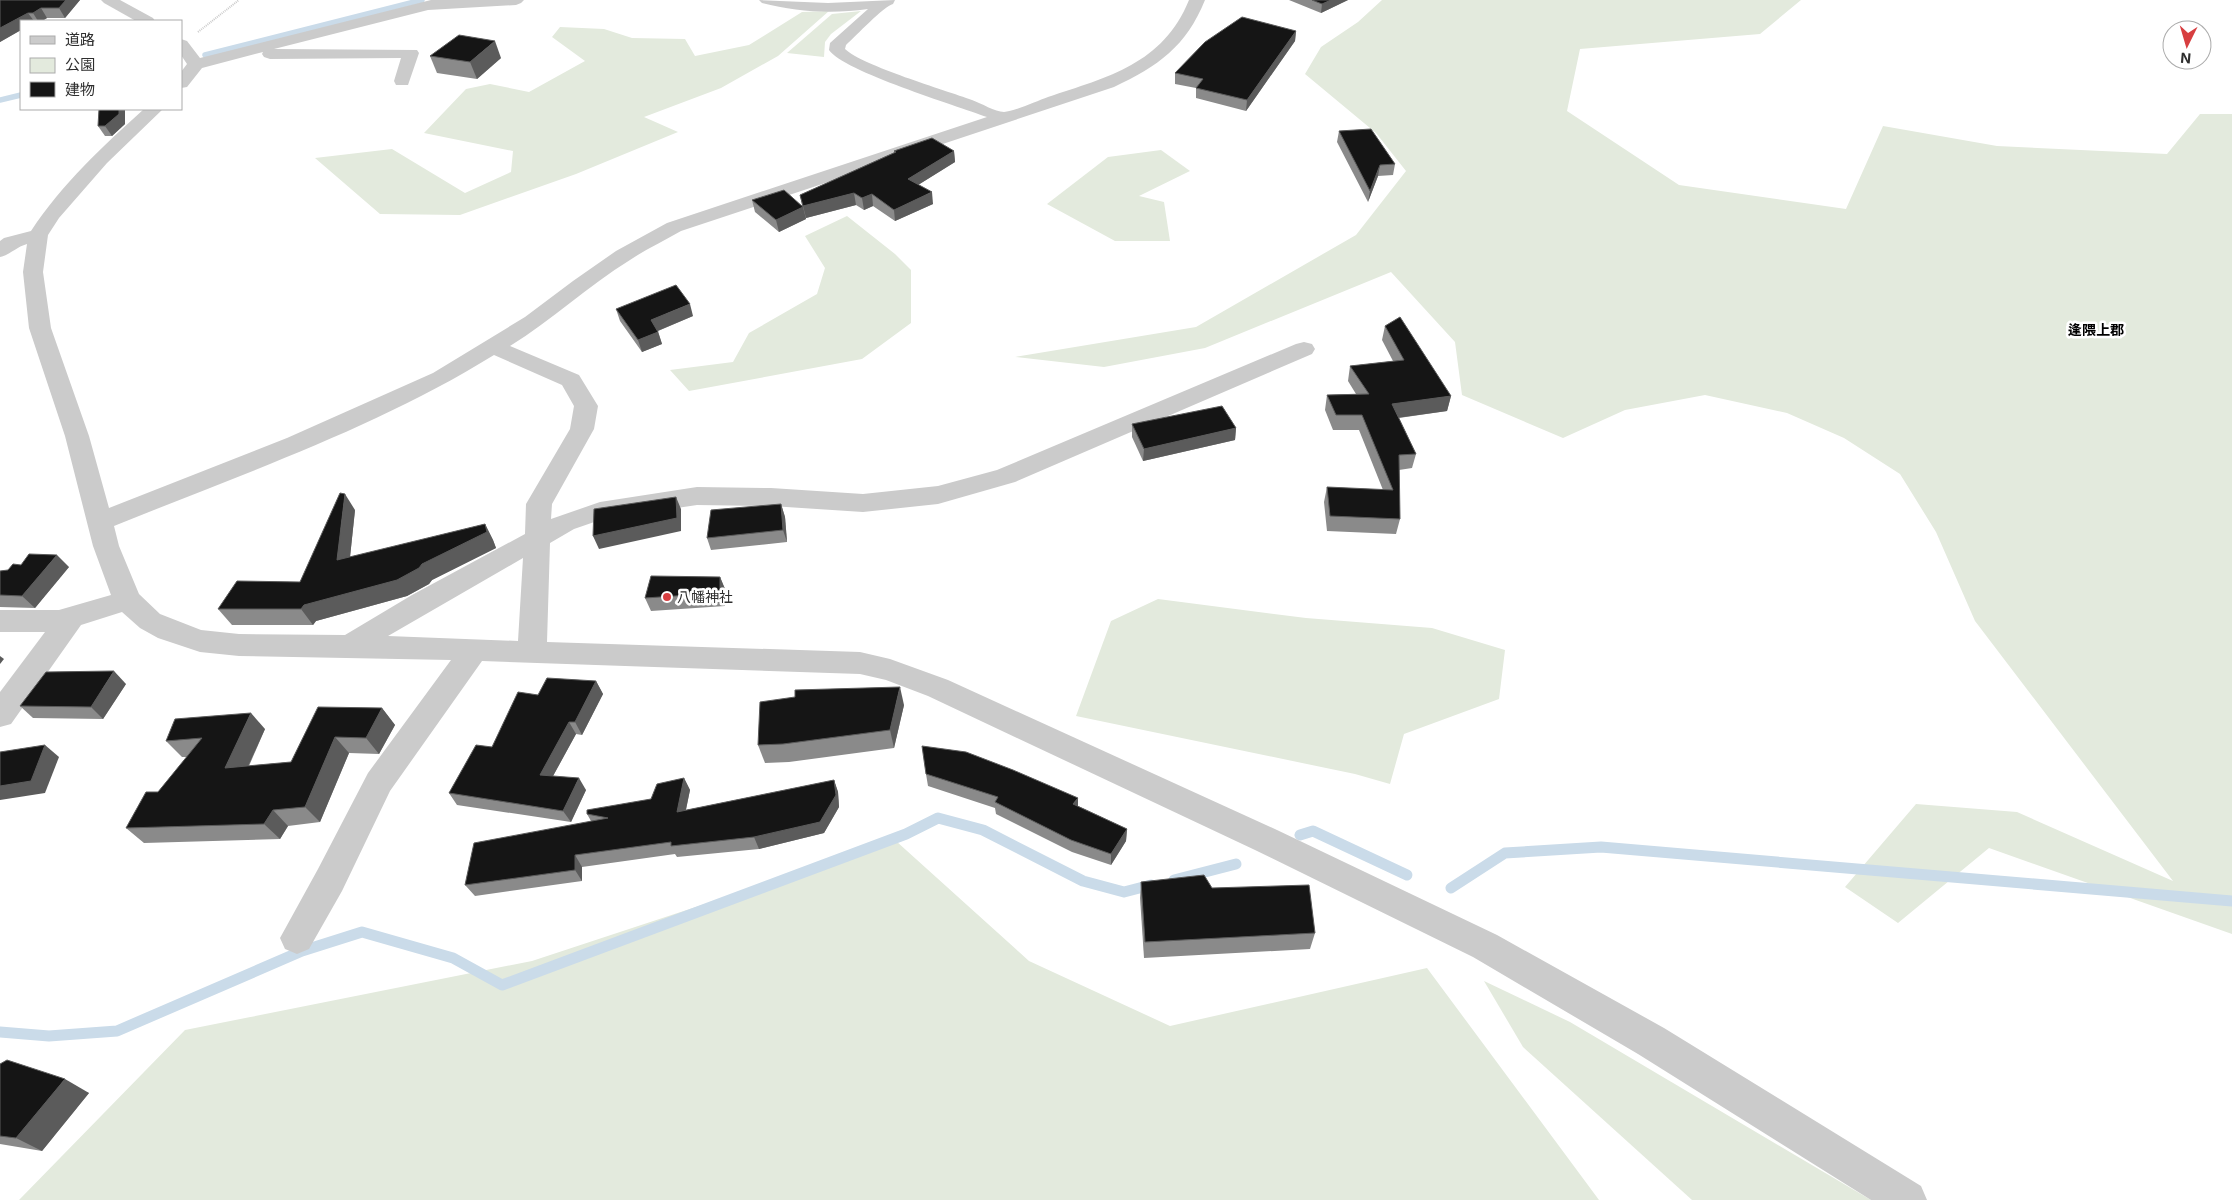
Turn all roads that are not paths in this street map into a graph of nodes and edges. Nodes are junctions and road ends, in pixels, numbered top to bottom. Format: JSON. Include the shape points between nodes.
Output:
{"nodes":[{"id":1,"x":109,"y":0,"type":"edge"},
{"id":2,"x":449,"y":0,"type":"edge"},
{"id":3,"x":516,"y":0,"type":"edge"},
{"id":4,"x":767,"y":0,"type":"edge"},
{"id":5,"x":1197,"y":0,"type":"edge"},
{"id":6,"x":886,"y":2,"type":"edge"},
{"id":7,"x":424,"y":6,"type":"junction"},
{"id":8,"x":144,"y":20,"type":"edge"},
{"id":9,"x":182,"y":45,"type":"edge"},
{"id":10,"x":241,"y":51,"type":"junction"},
{"id":11,"x":196,"y":64,"type":"junction"},
{"id":12,"x":402,"y":81,"type":"dead end"},
{"id":13,"x":182,"y":82,"type":"edge"},
{"id":14,"x":153,"y":110,"type":"edge"},
{"id":15,"x":1002,"y":117,"type":"junction"},
{"id":16,"x":38,"y":235,"type":"junction"},
{"id":17,"x":0,"y":250,"type":"edge"},
{"id":18,"x":492,"y":346,"type":"junction"},
{"id":19,"x":1304,"y":349,"type":"dead end"},
{"id":20,"x":100,"y":521,"type":"junction"},
{"id":21,"x":536,"y":539,"type":"junction"},
{"id":22,"x":127,"y":600,"type":"junction"},
{"id":23,"x":71,"y":618,"type":"junction"},
{"id":24,"x":0,"y":622,"type":"edge"},
{"id":25,"x":350,"y":646,"type":"junction"},
{"id":26,"x":475,"y":650,"type":"junction"},
{"id":27,"x":532,"y":652,"type":"junction"},
{"id":28,"x":0,"y":715,"type":"edge"},
{"id":29,"x":297,"y":938,"type":"dead end"},
{"id":30,"x":1907,"y":1200,"type":"edge"}],
"edges":[{"from":1,"to":8,"type":"street"},
{"from":2,"to":7,"type":"street"},
{"from":3,"to":7,"type":"street"},
{"from":4,"to":6,"type":"street","via":[[797,7]]},
{"from":5,"to":15,"type":"street","via":[[1187,26],[1174,42],[1138,70]]},
{"from":6,"to":15,"type":"street","via":[[838,43],[837,50],[843,56]]},
{"from":7,"to":10,"type":"street"},
{"from":9,"to":11,"type":"street"},
{"from":10,"to":11,"type":"street"},
{"from":10,"to":12,"type":"street","via":[[291,55],[411,53]]},
{"from":11,"to":13,"type":"street"},
{"from":14,"to":16,"type":"street","via":[[100,159]]},
{"from":15,"to":18,"type":"street","via":[[674,228],[623,255],[533,322]]},
{"from":16,"to":17,"type":"street","via":[[11,242]]},
{"from":16,"to":20,"type":"street","via":[[33,272],[40,328],[77,436]]},
{"from":18,"to":20,"type":"street","via":[[441,378],[296,444]]},
{"from":18,"to":21,"type":"street","via":[[570,380],[586,406],[582,430],[538,504]]},
{"from":19,"to":21,"type":"street","via":[[1006,476],[938,495],[863,503],[697,496],[600,512],[565,524]]},
{"from":20,"to":22,"type":"street"},
{"from":21,"to":25,"type":"street"},
{"from":21,"to":27,"type":"street"},
{"from":22,"to":23,"type":"street"},
{"from":22,"to":25,"type":"street","via":[[150,621],[200,641],[297,647]]},
{"from":23,"to":24,"type":"street"},
{"from":23,"to":28,"type":"street"},
{"from":25,"to":26,"type":"street"},
{"from":26,"to":27,"type":"street"},
{"from":26,"to":29,"type":"street","via":[[379,782]]},
{"from":27,"to":30,"type":"street","via":[[860,663],[938,688],[1266,840],[1484,946],[1651,1041]]}]}
